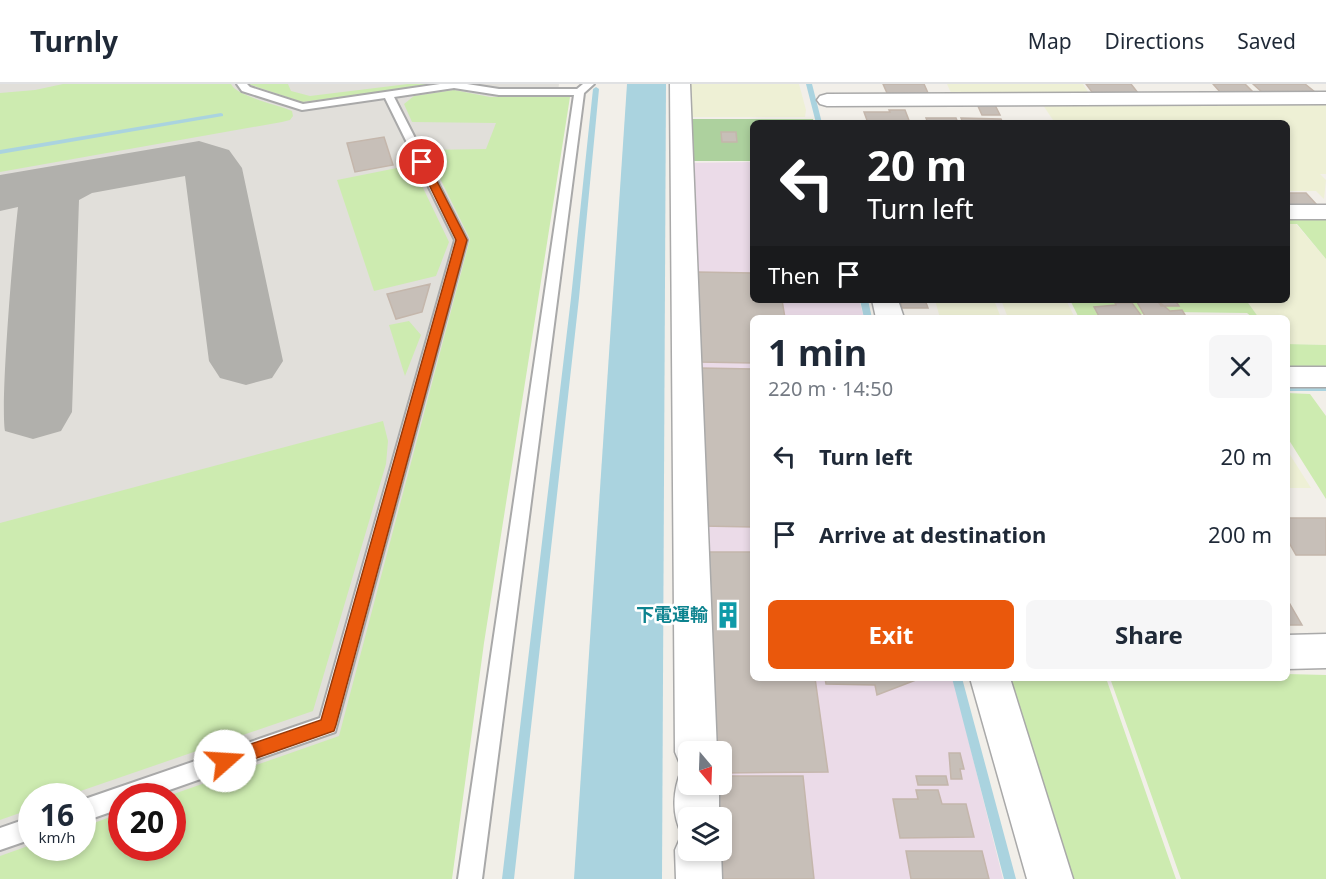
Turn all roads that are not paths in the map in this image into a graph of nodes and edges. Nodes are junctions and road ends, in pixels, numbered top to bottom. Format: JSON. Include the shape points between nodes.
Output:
{"nodes":[{"id":1,"x":242,"y":84,"type":"edge"},
{"id":2,"x":680,"y":84,"type":"edge"},
{"id":3,"x":584,"y":88,"type":"edge"},
{"id":4,"x":825,"y":92,"type":"edge"},
{"id":5,"x":388,"y":95,"type":"junction"},
{"id":6,"x":1326,"y":98,"type":"edge"},
{"id":7,"x":833,"y":120,"type":"edge"},
{"id":8,"x":1290,"y":212,"type":"edge"},
{"id":9,"x":1326,"y":212,"type":"edge"},
{"id":10,"x":1290,"y":377,"type":"edge"},
{"id":11,"x":1326,"y":377,"type":"edge"},
{"id":12,"x":1326,"y":651,"type":"edge"},
{"id":13,"x":1290,"y":652,"type":"edge"},
{"id":14,"x":991,"y":681,"type":"edge"},
{"id":15,"x":696,"y":741,"type":"edge"},
{"id":16,"x":162,"y":783,"type":"edge"},
{"id":17,"x":18,"y":833,"type":"edge"},
{"id":18,"x":0,"y":839,"type":"edge"},
{"id":19,"x":698,"y":861,"type":"edge"},
{"id":20,"x":470,"y":879,"type":"edge"},
{"id":21,"x":699,"y":879,"type":"edge"},
{"id":22,"x":1050,"y":879,"type":"edge"}],
"edges":[{"from":1,"to":5,"type":"lane","via":[[246,89],[302,107]]},
{"from":2,"to":15,"type":"street"},
{"from":3,"to":5,"type":"lane","via":[[499,92],[454,85]]},
{"from":3,"to":20,"type":"lane"},
{"from":4,"to":6,"type":"street"},
{"from":4,"to":7,"type":"street"},
{"from":5,"to":16,"type":"lane","via":[[461,240],[328,725]]},
{"from":8,"to":9,"type":"street"},
{"from":10,"to":11,"type":"street"},
{"from":12,"to":13,"type":"street"},
{"from":14,"to":22,"type":"street"},
{"from":17,"to":18,"type":"lane"},
{"from":19,"to":21,"type":"street"}]}
